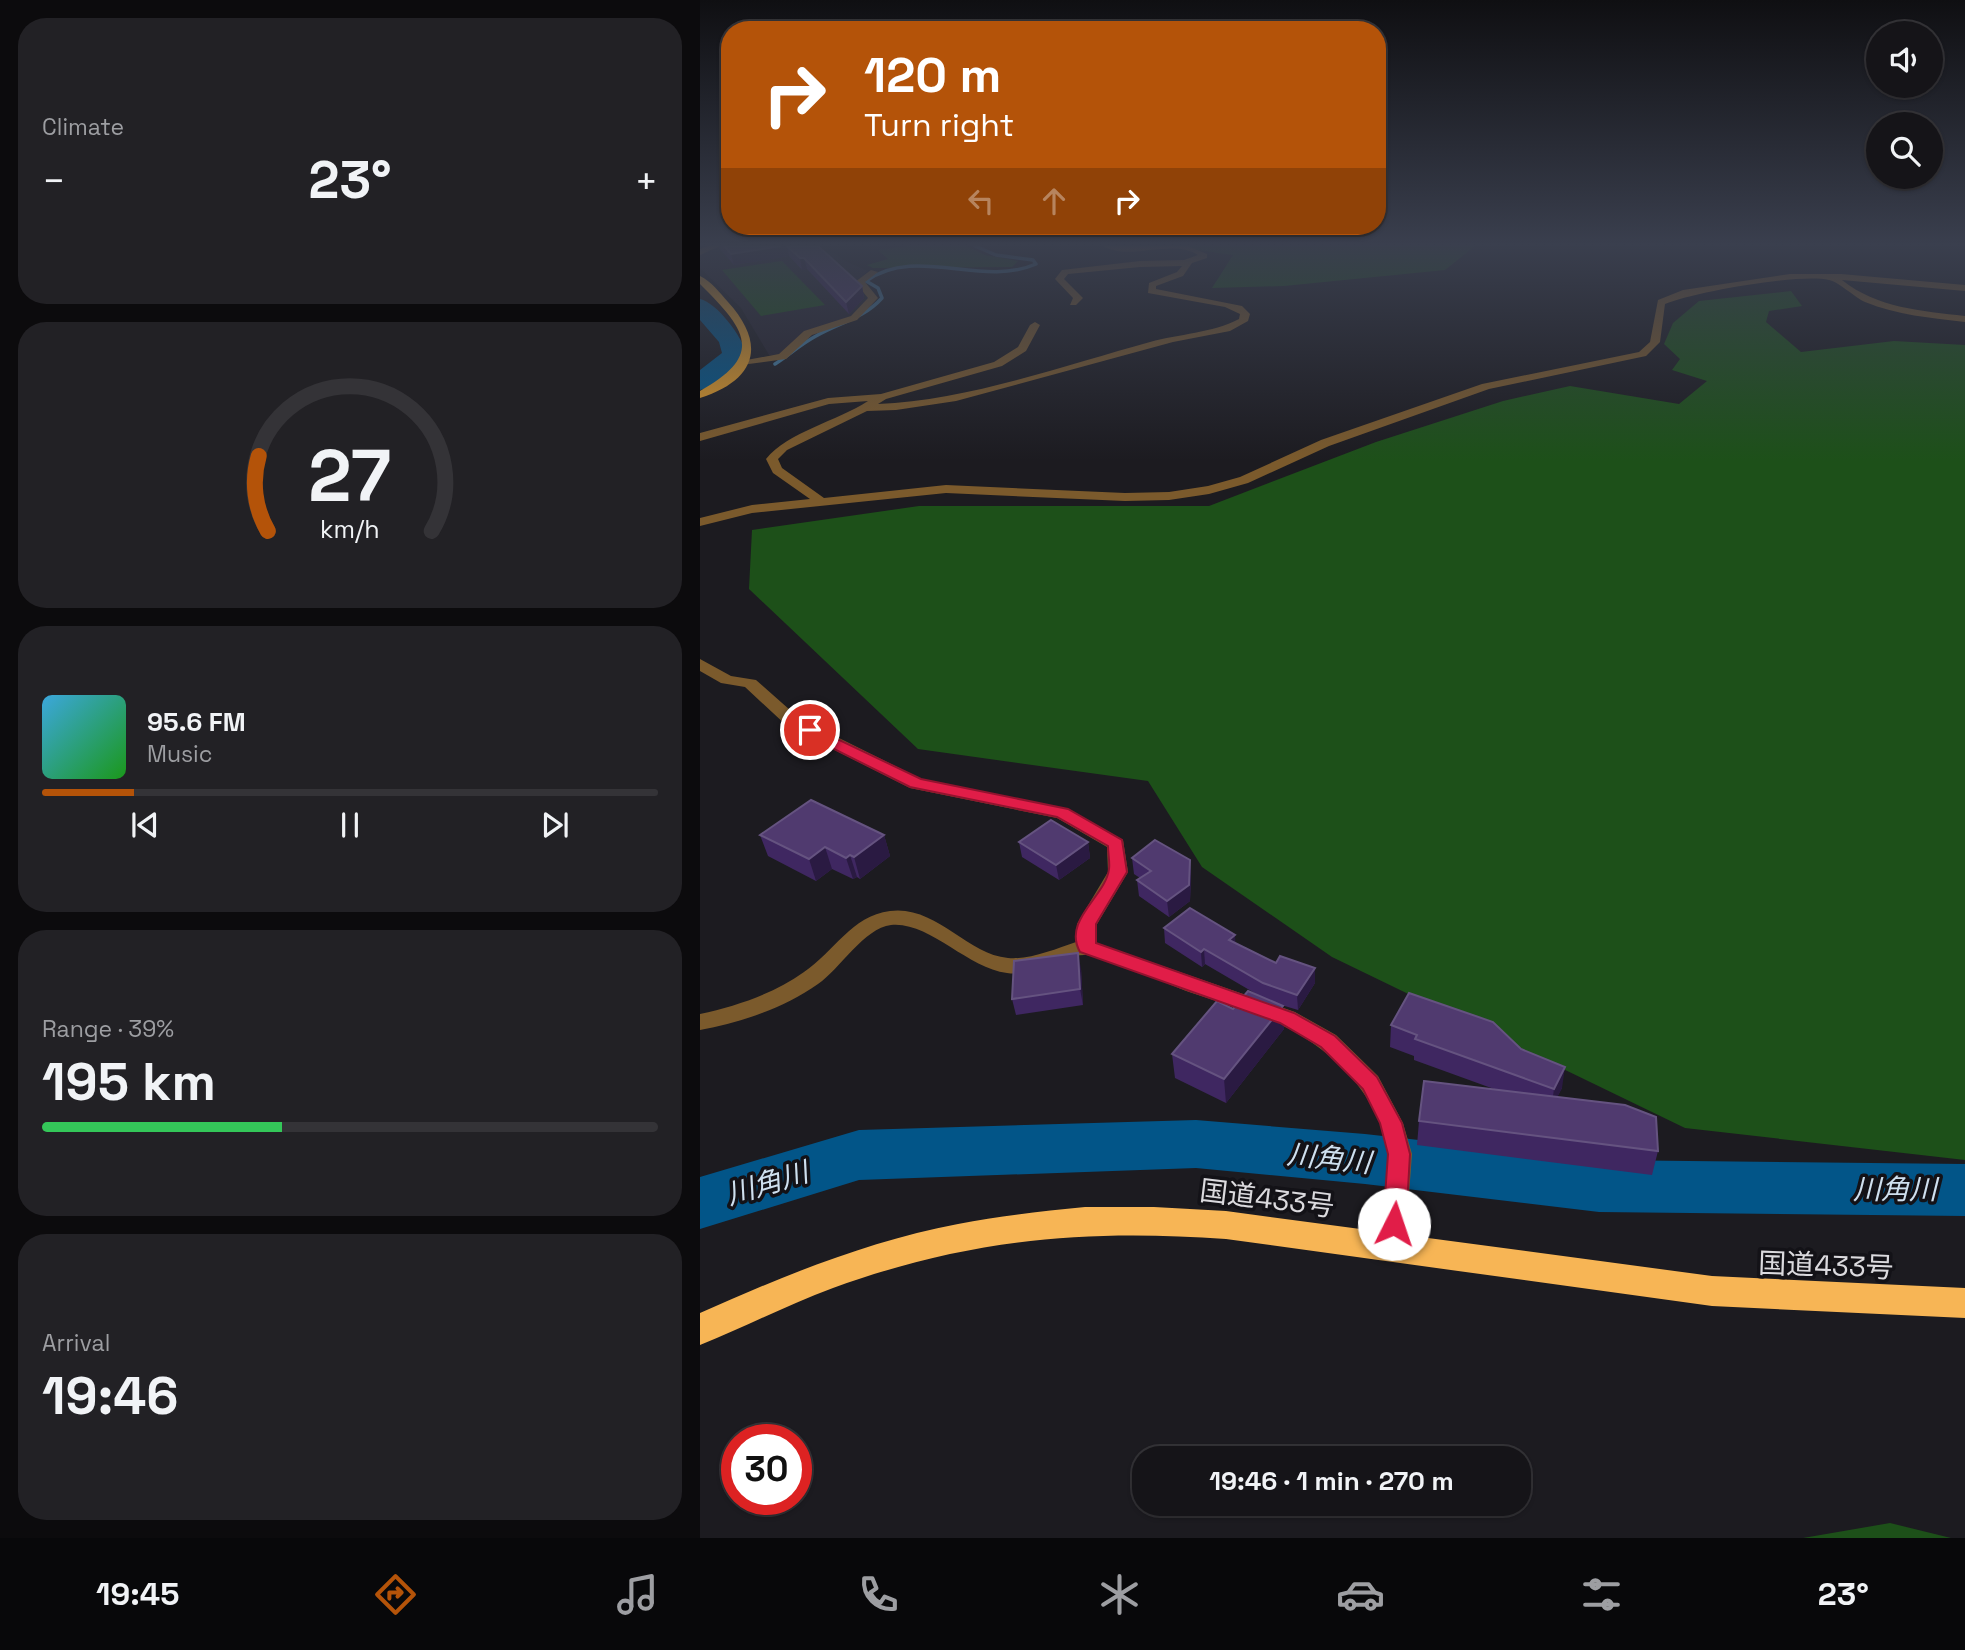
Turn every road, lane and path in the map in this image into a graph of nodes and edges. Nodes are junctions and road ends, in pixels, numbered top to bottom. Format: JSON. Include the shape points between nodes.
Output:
{"nodes":[{"id":1,"x":735,"y":318,"type":"edge"},
{"id":2,"x":854,"y":318,"type":"edge"},
{"id":3,"x":1243,"y":318,"type":"edge"},
{"id":4,"x":1658,"y":318,"type":"edge"},
{"id":5,"x":1035,"y":325,"type":"dead end"},
{"id":6,"x":745,"y":363,"type":"junction"},
{"id":7,"x":700,"y":395,"type":"edge"},
{"id":8,"x":882,"y":397,"type":"junction"},
{"id":9,"x":866,"y":408,"type":"junction"},
{"id":10,"x":700,"y":437,"type":"edge"},
{"id":11,"x":822,"y":502,"type":"junction"},
{"id":12,"x":700,"y":522,"type":"edge"},
{"id":13,"x":700,"y":664,"type":"edge"},
{"id":14,"x":1086,"y":947,"type":"junction"},
{"id":15,"x":700,"y":1022,"type":"edge"},
{"id":16,"x":1392,"y":1248,"type":"junction"},
{"id":17,"x":1965,"y":1303,"type":"edge"},
{"id":18,"x":700,"y":1329,"type":"edge"}],
"edges":[{"from":1,"to":6,"type":"main road","via":[[750,349]]},
{"from":2,"to":6,"type":"street","via":[[808,334],[777,360]]},
{"from":3,"to":9,"type":"street","via":[[1240,324],[1219,331],[1172,339],[956,398]]},
{"from":4,"to":11,"type":"street","via":[[1653,346],[1642,354],[1486,386],[1209,490],[1125,497],[946,489]]},
{"from":5,"to":8,"type":"street","via":[[1022,349],[999,364]]},
{"from":6,"to":7,"type":"main road","via":[[729,379]]},
{"from":8,"to":9,"type":"street"},
{"from":8,"to":10,"type":"street","via":[[828,401]]},
{"from":9,"to":11,"type":"street","via":[[783,447],[772,459],[777,470]]},
{"from":11,"to":12,"type":"street","via":[[752,509]]},
{"from":13,"to":14,"type":"street","via":[[727,680],[750,683],[793,722],[916,784],[1062,813],[1116,844],[1118,872],[1087,924]]},
{"from":14,"to":15,"type":"street","via":[[1012,966],[989,962],[921,924],[893,918],[867,927],[814,976],[775,999]]},
{"from":14,"to":16,"type":"street","via":[[1287,1018],[1328,1041],[1370,1083],[1391,1123],[1399,1154]]},
{"from":16,"to":17,"type":"highway","name":"国道433号","via":[[1732,1293]]},
{"from":16,"to":18,"type":"highway","name":"国道433号","via":[[1169,1219],[1051,1222],[931,1242],[869,1260]]}]}
